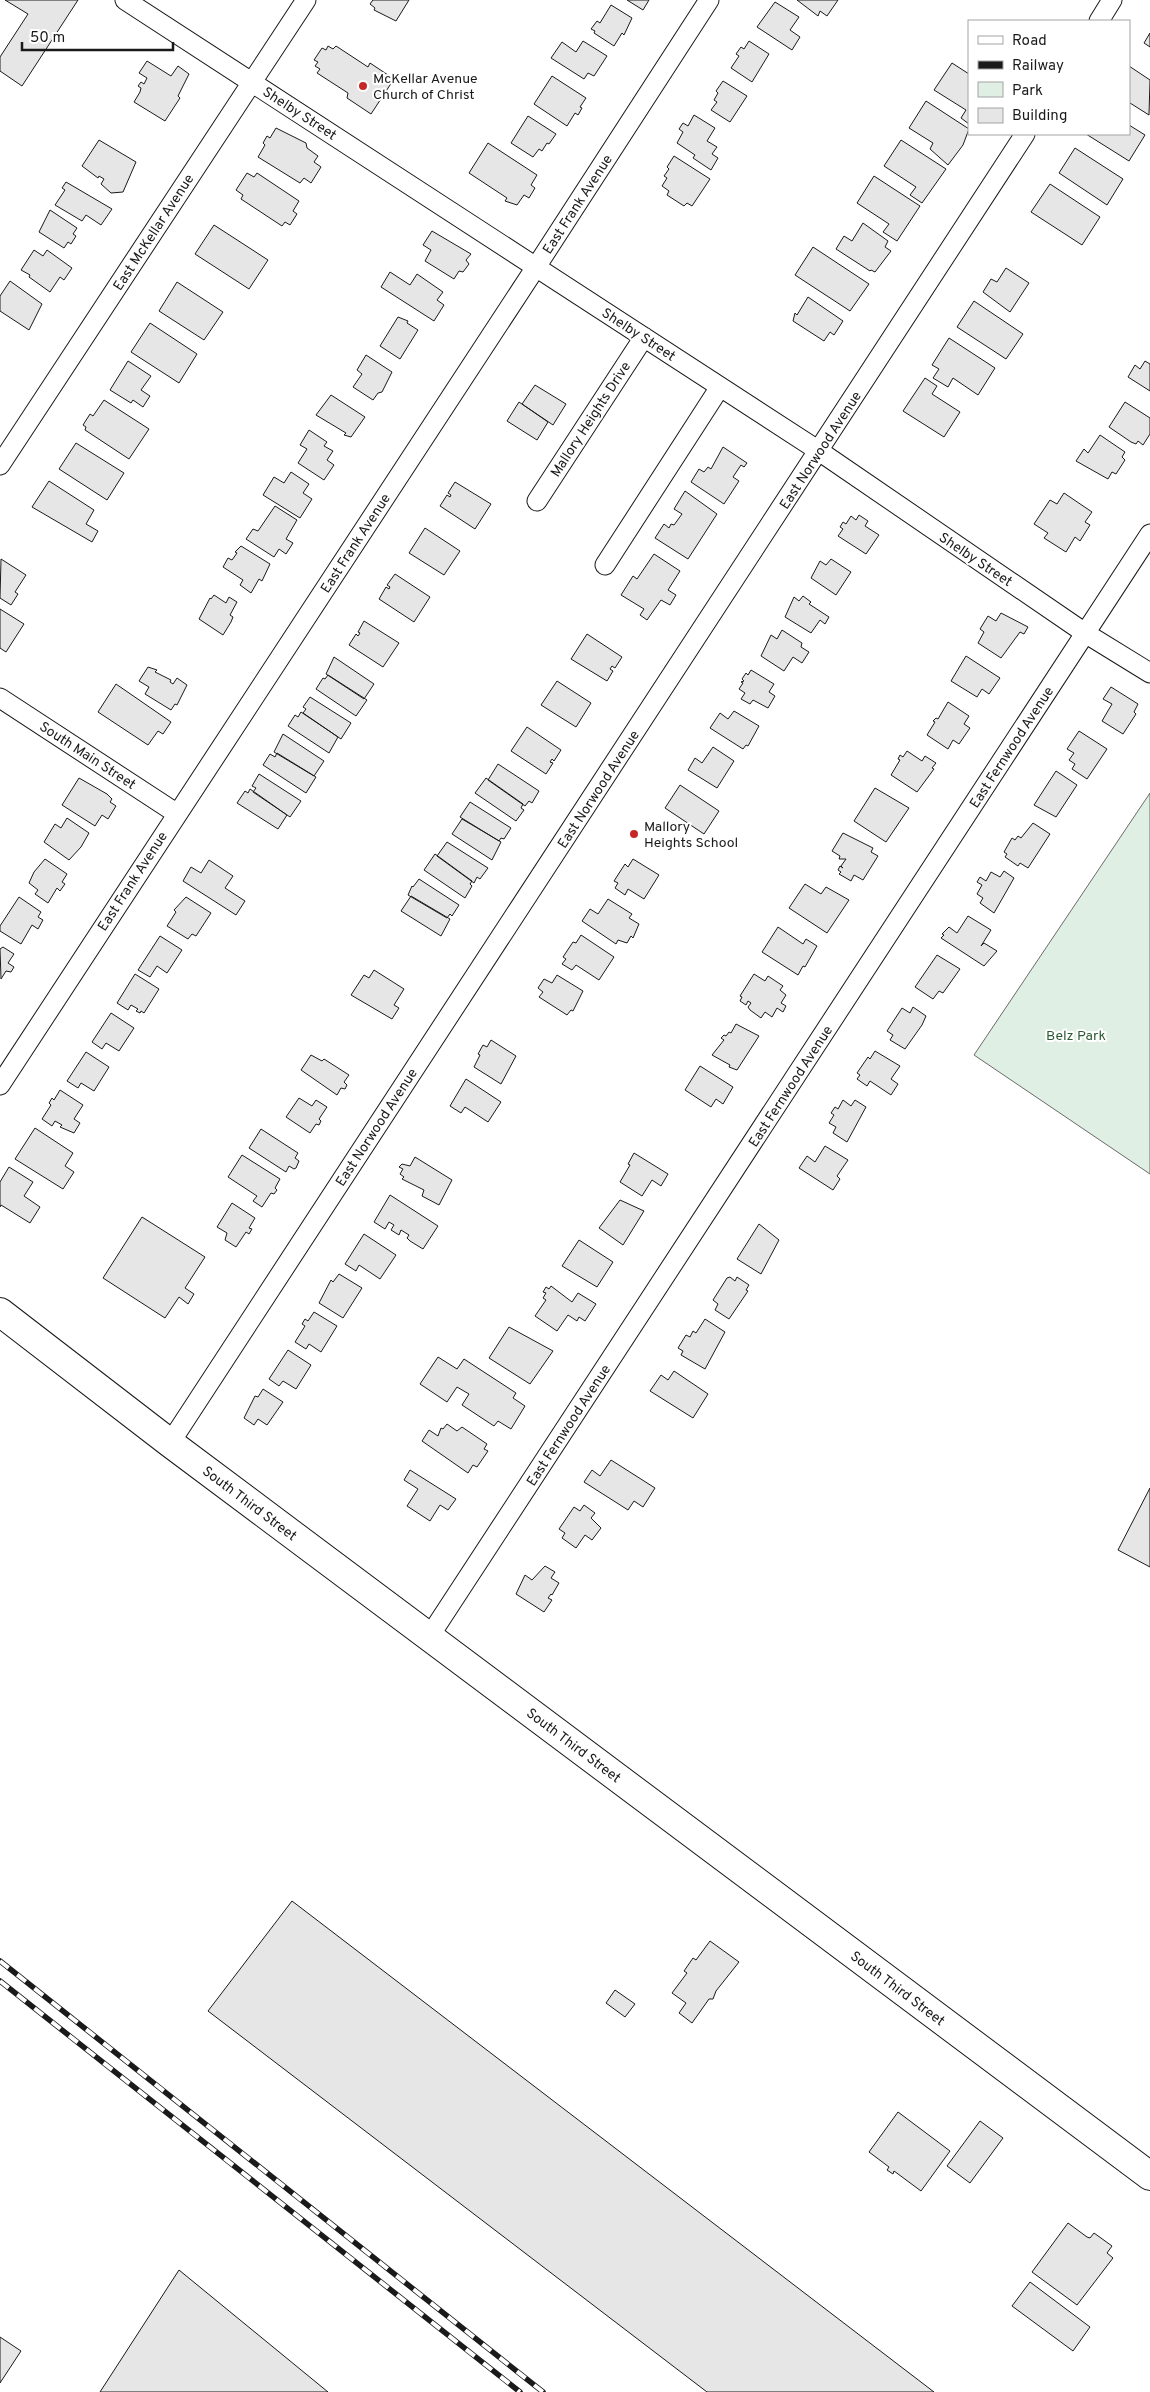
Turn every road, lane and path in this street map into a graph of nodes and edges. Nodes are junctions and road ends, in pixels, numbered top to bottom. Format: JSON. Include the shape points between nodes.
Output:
{"nodes":[{"id":1,"x":125,"y":0,"type":"edge"},
{"id":2,"x":306,"y":0,"type":"edge"},
{"id":3,"x":709,"y":0,"type":"edge"},
{"id":4,"x":1112,"y":0,"type":"edge"},
{"id":5,"x":1100,"y":20,"type":"edge"},
{"id":6,"x":252,"y":81,"type":"junction"},
{"id":7,"x":1025,"y":135,"type":"edge"},
{"id":8,"x":536,"y":267,"type":"junction"},
{"id":9,"x":644,"y":337,"type":"junction"},
{"id":10,"x":720,"y":388,"type":"junction"},
{"id":11,"x":819,"y":451,"type":"junction"},
{"id":12,"x":0,"y":465,"type":"edge"},
{"id":13,"x":538,"y":501,"type":"dead end"},
{"id":14,"x":1150,"y":534,"type":"edge"},
{"id":15,"x":605,"y":565,"type":"dead end"},
{"id":16,"x":1085,"y":633,"type":"junction"},
{"id":17,"x":1150,"y":673,"type":"edge"},
{"id":18,"x":0,"y":698,"type":"edge"},
{"id":19,"x":176,"y":813,"type":"junction"},
{"id":20,"x":0,"y":1085,"type":"edge"},
{"id":21,"x":0,"y":1312,"type":"edge"},
{"id":22,"x":170,"y":1443,"type":"junction"},
{"id":23,"x":429,"y":1637,"type":"junction"},
{"id":24,"x":1150,"y":2176,"type":"edge"}],
"edges":[{"from":1,"to":6,"type":"street","name":"Shelby Street"},
{"from":2,"to":6,"type":"street","name":"East McKellar Avenue"},
{"from":3,"to":8,"type":"street","name":"East Frank Avenue"},
{"from":4,"to":5,"type":"street"},
{"from":6,"to":8,"type":"street","name":"Shelby Street"},
{"from":6,"to":12,"type":"street","name":"East McKellar Avenue"},
{"from":7,"to":11,"type":"street","name":"East Norwood Avenue"},
{"from":8,"to":9,"type":"street","name":"Shelby Street"},
{"from":8,"to":19,"type":"street","name":"East Frank Avenue"},
{"from":9,"to":10,"type":"street","name":"Shelby Street"},
{"from":9,"to":13,"type":"street","name":"Mallory Heights Drive"},
{"from":10,"to":11,"type":"street","name":"Shelby Street"},
{"from":10,"to":15,"type":"street"},
{"from":11,"to":16,"type":"street","name":"Shelby Street"},
{"from":11,"to":22,"type":"street","name":"East Norwood Avenue"},
{"from":14,"to":16,"type":"street","name":"East Fernwood Avenue"},
{"from":16,"to":17,"type":"street","name":"Shelby Street"},
{"from":16,"to":23,"type":"street","name":"East Fernwood Avenue"},
{"from":18,"to":19,"type":"street","name":"South Main Street"},
{"from":19,"to":20,"type":"street","name":"East Frank Avenue"},
{"from":21,"to":22,"type":"main road","name":"South Third Street"},
{"from":22,"to":23,"type":"main road","name":"South Third Street"},
{"from":23,"to":24,"type":"main road","name":"South Third Street"}]}
